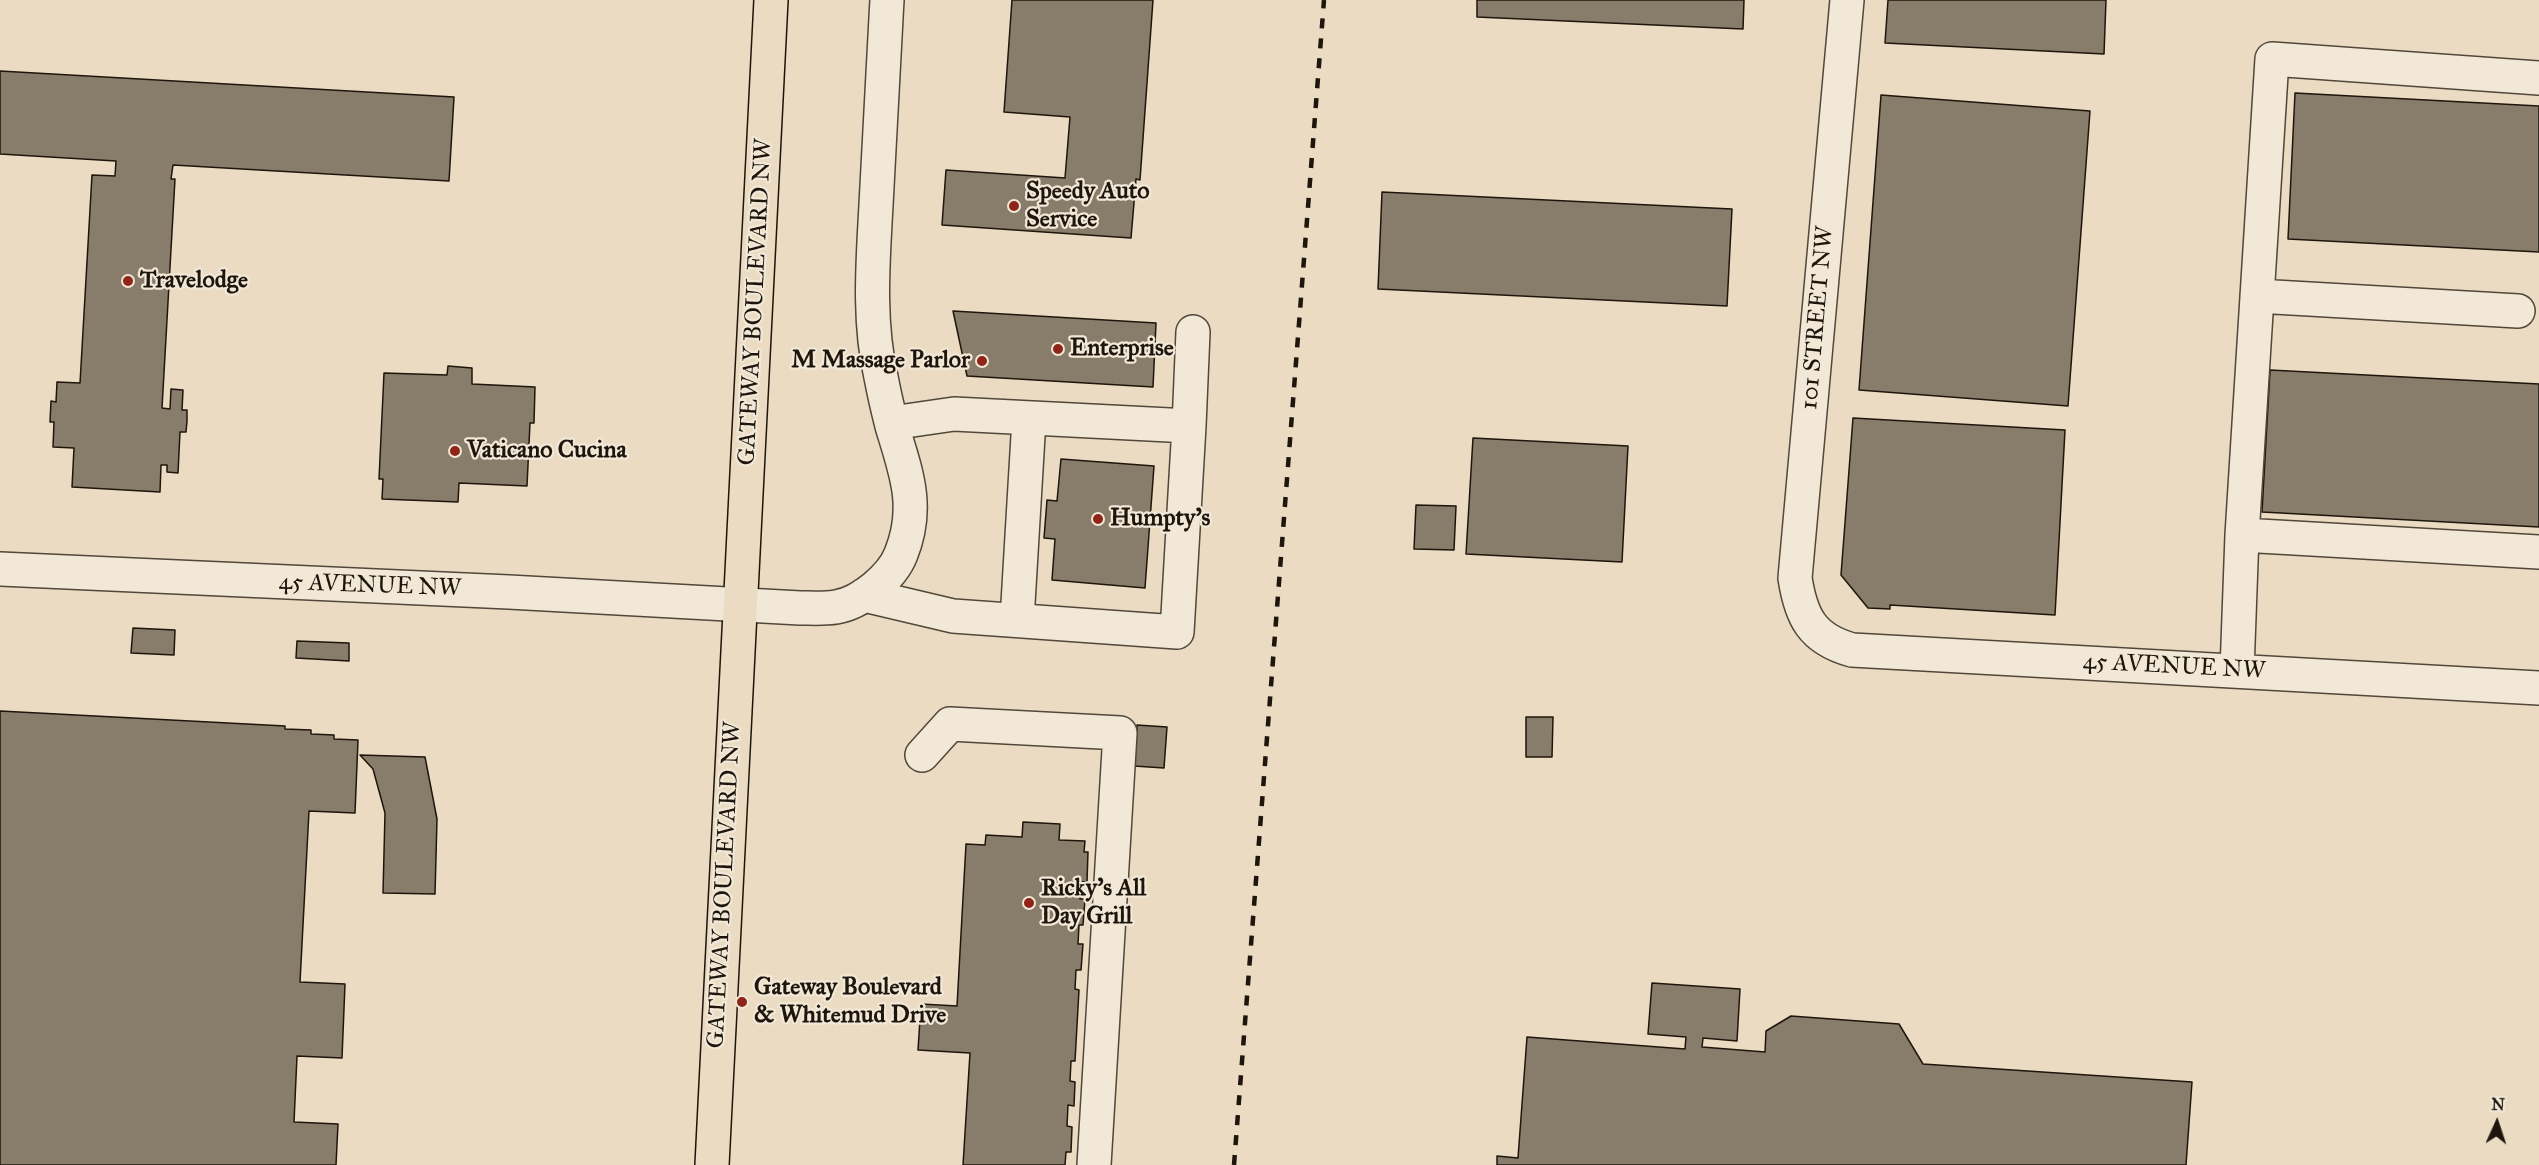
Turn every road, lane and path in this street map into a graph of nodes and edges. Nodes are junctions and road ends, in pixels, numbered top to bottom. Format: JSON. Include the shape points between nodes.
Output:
{"nodes":[{"id":1,"x":771,"y":0,"type":"edge"},
{"id":2,"x":887,"y":0,"type":"edge"},
{"id":3,"x":1847,"y":0,"type":"edge"},
{"id":4,"x":2539,"y":78,"type":"edge"},
{"id":5,"x":2256,"y":296,"type":"junction"},
{"id":6,"x":2518,"y":311,"type":"dead end"},
{"id":7,"x":1194,"y":332,"type":"dead end"},
{"id":8,"x":1029,"y":419,"type":"junction"},
{"id":9,"x":892,"y":423,"type":"junction"},
{"id":10,"x":1189,"y":426,"type":"junction"},
{"id":11,"x":2242,"y":535,"type":"junction"},
{"id":12,"x":2539,"y":552,"type":"edge"},
{"id":13,"x":0,"y":569,"type":"edge"},
{"id":14,"x":864,"y":595,"type":"junction"},
{"id":15,"x":740,"y":605,"type":"junction"},
{"id":16,"x":1017,"y":620,"type":"junction"},
{"id":17,"x":1815,"y":631,"type":"joint"},
{"id":18,"x":2237,"y":671,"type":"junction"},
{"id":19,"x":2539,"y":688,"type":"edge"},
{"id":20,"x":922,"y":755,"type":"dead end"},
{"id":21,"x":712,"y":1165,"type":"edge"},
{"id":22,"x":1094,"y":1165,"type":"edge"}],
"edges":[{"from":1,"to":15,"type":"main road","name":"GATEWAY BOULEVARD NW"},
{"from":2,"to":9,"type":"street","via":[[873,275],[880,373]]},
{"from":3,"to":17,"type":"street","name":"101 STREET NW","via":[[1795,578],[1798,600]]},
{"from":4,"to":5,"type":"street","via":[[2272,58]]},
{"from":5,"to":6,"type":"street"},
{"from":5,"to":11,"type":"street"},
{"from":7,"to":10,"type":"street"},
{"from":8,"to":9,"type":"street","via":[[954,414]]},
{"from":8,"to":10,"type":"street"},
{"from":8,"to":16,"type":"street"},
{"from":9,"to":14,"type":"street","via":[[909,476],[911,508],[907,536],[900,556],[886,576]]},
{"from":10,"to":16,"type":"street","via":[[1177,632]]},
{"from":11,"to":12,"type":"street"},
{"from":11,"to":18,"type":"street"},
{"from":13,"to":15,"type":"street","name":"45 AVENUE NW"},
{"from":14,"to":15,"type":"street","via":[[838,607]]},
{"from":14,"to":16,"type":"street","via":[[954,616]]},
{"from":15,"to":21,"type":"main road","name":"GATEWAY BOULEVARD NW"},
{"from":17,"to":18,"type":"street","name":"45 AVENUE NW","via":[[1833,645],[1852,650]]},
{"from":18,"to":19,"type":"street","name":"45 AVENUE NW"},
{"from":20,"to":22,"type":"street","via":[[950,724],[1120,733]]}]}
